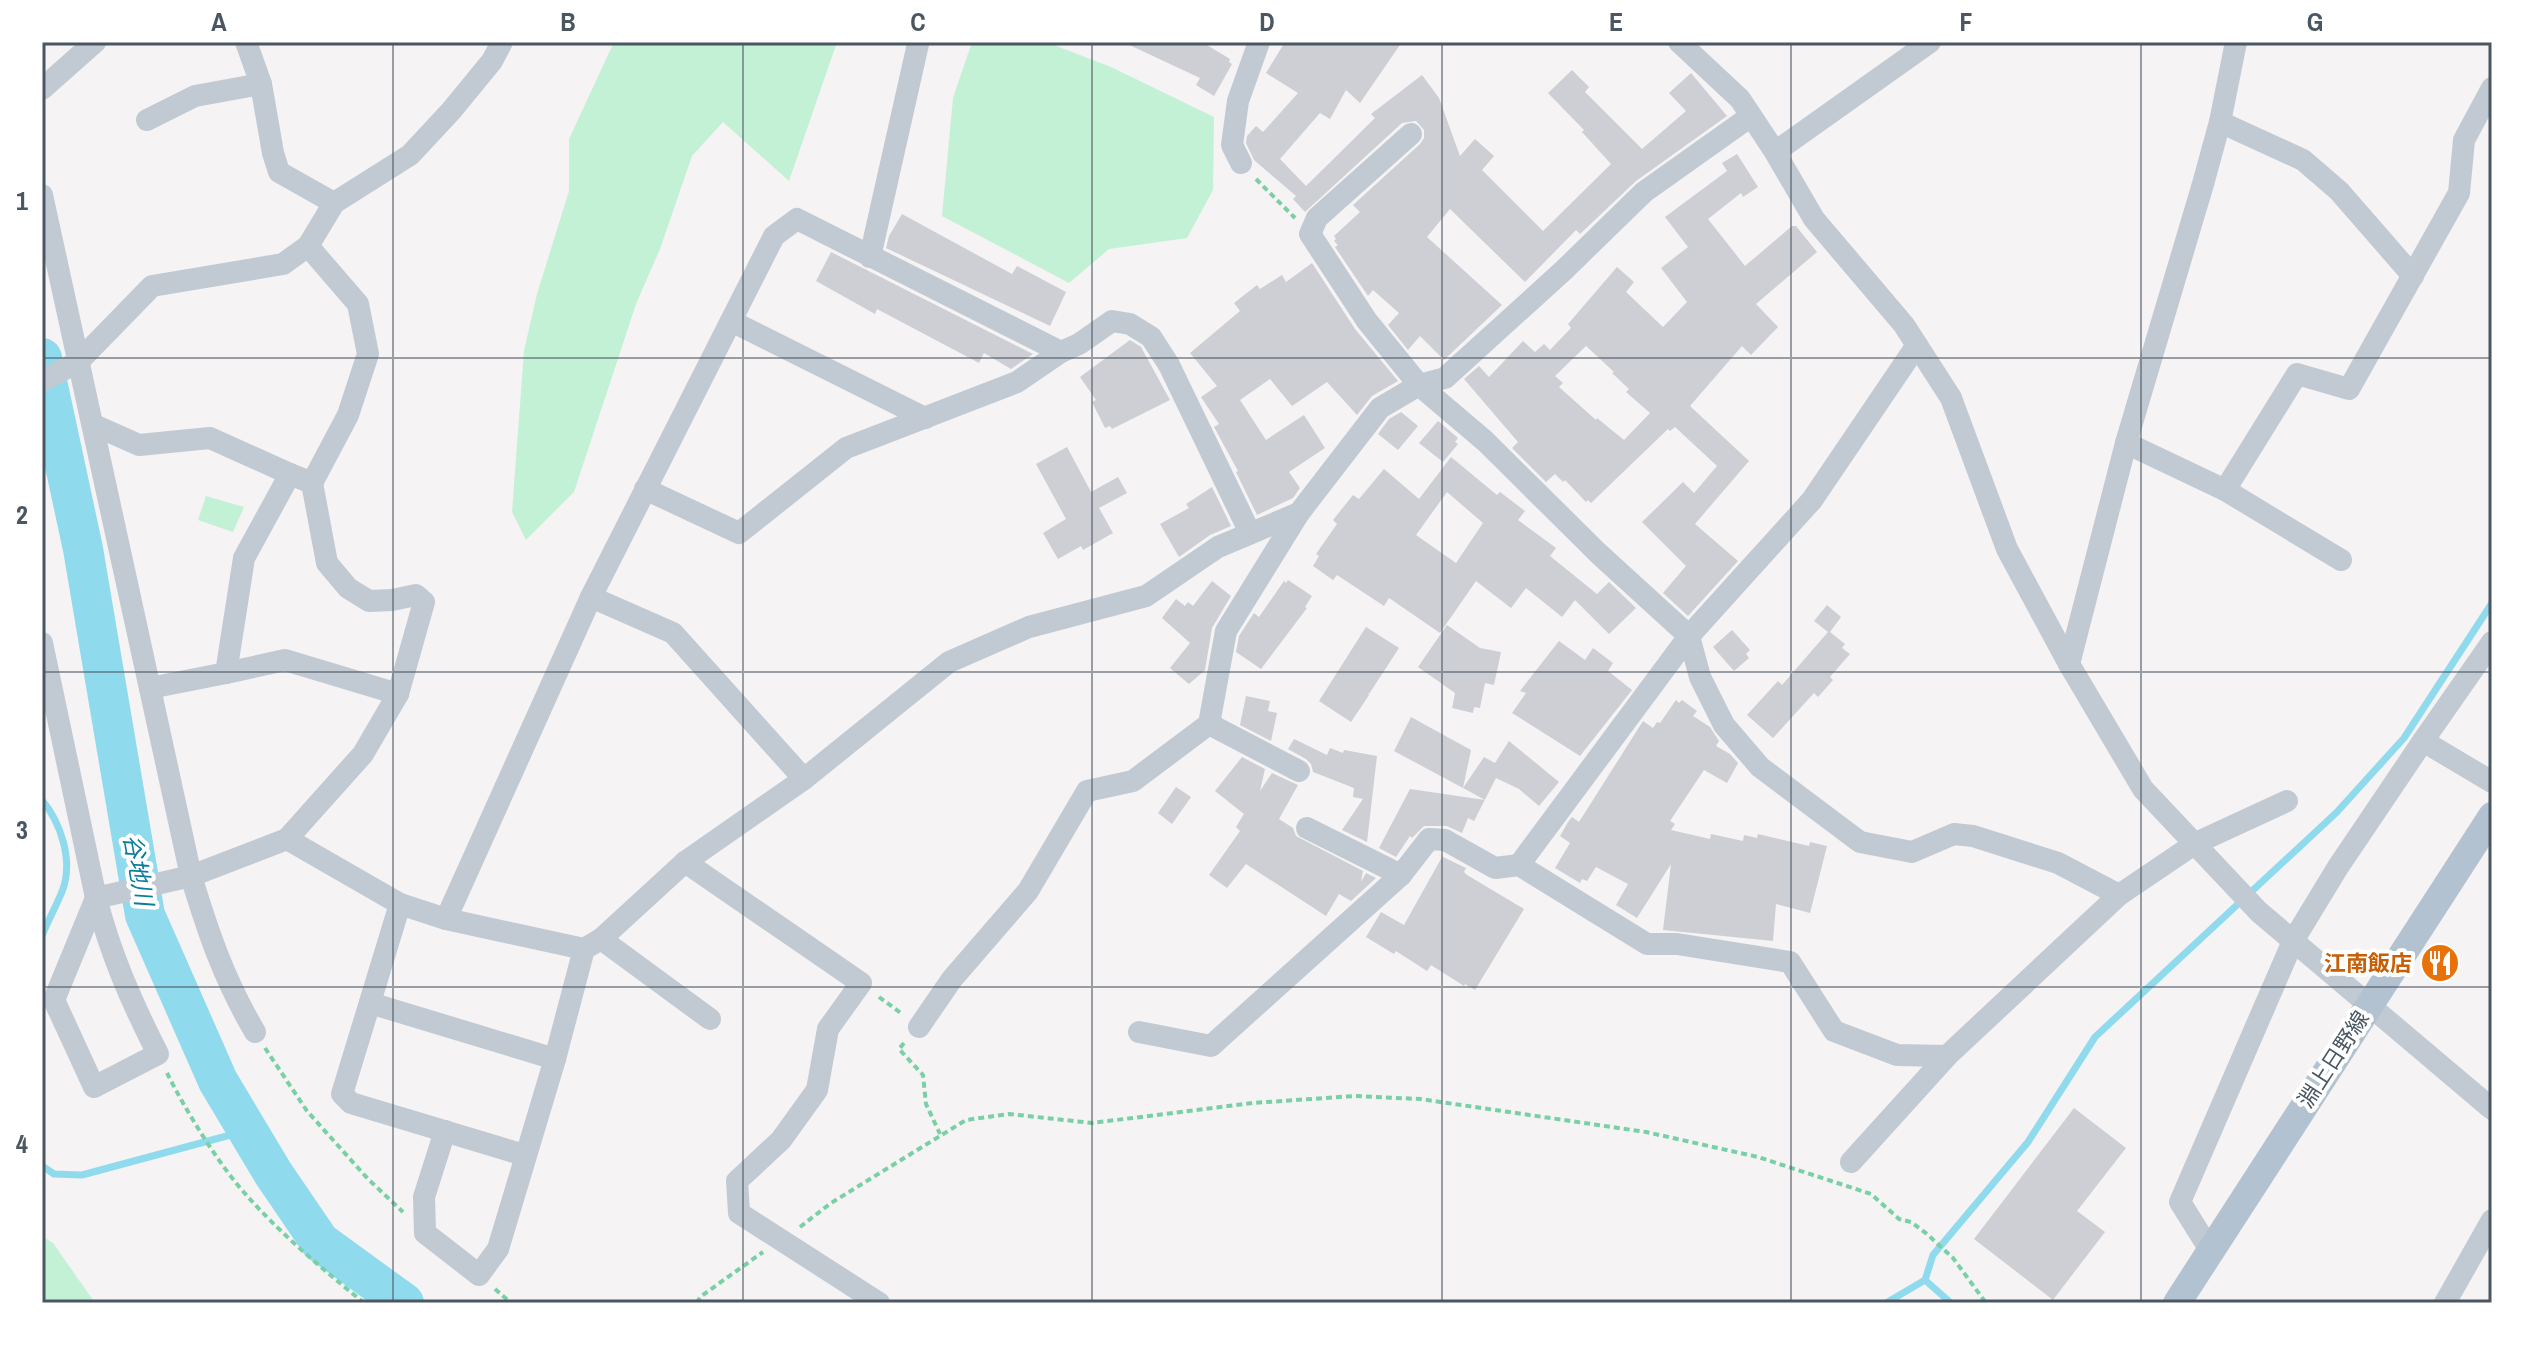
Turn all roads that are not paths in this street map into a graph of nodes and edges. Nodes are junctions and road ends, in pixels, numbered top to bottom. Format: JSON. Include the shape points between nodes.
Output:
{"nodes":[{"id":1,"x":95,"y":42,"type":"edge"},
{"id":2,"x":246,"y":42,"type":"edge"},
{"id":3,"x":502,"y":42,"type":"edge"},
{"id":4,"x":1259,"y":42,"type":"edge"},
{"id":5,"x":1679,"y":42,"type":"edge"},
{"id":6,"x":1930,"y":42,"type":"edge"},
{"id":7,"x":2236,"y":42,"type":"edge"},
{"id":8,"x":918,"y":44,"type":"dead end"},
{"id":9,"x":261,"y":84,"type":"junction"},
{"id":10,"x":2492,"y":88,"type":"edge"},
{"id":11,"x":42,"y":89,"type":"edge"},
{"id":12,"x":1751,"y":116,"type":"junction"},
{"id":13,"x":147,"y":120,"type":"dead end"},
{"id":14,"x":2220,"y":122,"type":"junction"},
{"id":15,"x":1411,"y":134,"type":"dead end"},
{"id":16,"x":1775,"y":152,"type":"junction"},
{"id":17,"x":1241,"y":163,"type":"road end"},
{"id":18,"x":42,"y":195,"type":"edge"},
{"id":19,"x":334,"y":203,"type":"junction"},
{"id":20,"x":308,"y":246,"type":"junction"},
{"id":21,"x":870,"y":257,"type":"junction"},
{"id":22,"x":2413,"y":276,"type":"junction"},
{"id":23,"x":731,"y":321,"type":"junction"},
{"id":24,"x":1917,"y":345,"type":"junction"},
{"id":25,"x":1061,"y":352,"type":"junction"},
{"id":26,"x":74,"y":364,"type":"junction"},
{"id":27,"x":42,"y":381,"type":"edge"},
{"id":28,"x":1419,"y":385,"type":"junction"},
{"id":29,"x":925,"y":418,"type":"junction"},
{"id":30,"x":94,"y":425,"type":"junction"},
{"id":31,"x":2126,"y":443,"type":"junction"},
{"id":32,"x":290,"y":474,"type":"junction"},
{"id":33,"x":312,"y":483,"type":"junction"},
{"id":34,"x":645,"y":489,"type":"junction"},
{"id":35,"x":2225,"y":490,"type":"junction"},
{"id":36,"x":1299,"y":513,"type":"junction"},
{"id":37,"x":1250,"y":533,"type":"junction"},
{"id":38,"x":2341,"y":560,"type":"dead end"},
{"id":39,"x":591,"y":597,"type":"junction"},
{"id":40,"x":1689,"y":636,"type":"junction"},
{"id":41,"x":2492,"y":642,"type":"edge"},
{"id":42,"x":42,"y":643,"type":"edge"},
{"id":43,"x":2069,"y":664,"type":"junction"},
{"id":44,"x":226,"y":673,"type":"junction"},
{"id":45,"x":150,"y":688,"type":"junction"},
{"id":46,"x":398,"y":694,"type":"junction"},
{"id":47,"x":42,"y":721,"type":"edge"},
{"id":48,"x":1209,"y":724,"type":"junction"},
{"id":49,"x":2423,"y":741,"type":"junction"},
{"id":50,"x":68,"y":755,"type":"junction"},
{"id":51,"x":1299,"y":771,"type":"dead end"},
{"id":52,"x":804,"y":779,"type":"junction"},
{"id":53,"x":2492,"y":782,"type":"edge"},
{"id":54,"x":2287,"y":801,"type":"dead end"},
{"id":55,"x":2492,"y":816,"type":"edge"},
{"id":56,"x":1307,"y":828,"type":"dead end"},
{"id":57,"x":287,"y":839,"type":"junction"},
{"id":58,"x":2196,"y":843,"type":"junction"},
{"id":59,"x":685,"y":862,"type":"junction"},
{"id":60,"x":1519,"y":865,"type":"junction"},
{"id":61,"x":1401,"y":875,"type":"junction"},
{"id":62,"x":184,"y":877,"type":"junction"},
{"id":63,"x":2119,"y":895,"type":"junction"},
{"id":64,"x":101,"y":896,"type":"junction"},
{"id":65,"x":400,"y":904,"type":"junction"},
{"id":66,"x":446,"y":919,"type":"junction"},
{"id":67,"x":2293,"y":941,"type":"junction"},
{"id":68,"x":592,"y":944,"type":"junction"},
{"id":69,"x":370,"y":1003,"type":"junction"},
{"id":70,"x":2368,"y":1005,"type":"junction"},
{"id":71,"x":710,"y":1019,"type":"dead end"},
{"id":72,"x":919,"y":1027,"type":"road end"},
{"id":73,"x":255,"y":1032,"type":"road end"},
{"id":74,"x":1139,"y":1032,"type":"dead end"},
{"id":75,"x":1947,"y":1056,"type":"junction"},
{"id":76,"x":555,"y":1059,"type":"junction"},
{"id":77,"x":2492,"y":1109,"type":"edge"},
{"id":78,"x":445,"y":1131,"type":"junction"},
{"id":79,"x":524,"y":1155,"type":"junction"},
{"id":80,"x":1851,"y":1162,"type":"dead end"},
{"id":81,"x":2492,"y":1220,"type":"edge"},
{"id":82,"x":2210,"y":1250,"type":"junction"},
{"id":83,"x":879,"y":1303,"type":"edge"},
{"id":84,"x":2177,"y":1303,"type":"edge"},
{"id":85,"x":2445,"y":1303,"type":"edge"}],
"edges":[{"from":1,"to":11,"type":"street"},
{"from":2,"to":9,"type":"street"},
{"from":3,"to":19,"type":"street","via":[[460,101],[410,155]]},
{"from":4,"to":17,"type":"street","via":[[1238,101],[1232,145]]},
{"from":5,"to":12,"type":"street"},
{"from":6,"to":16,"type":"street"},
{"from":7,"to":14,"type":"street"},
{"from":8,"to":21,"type":"street"},
{"from":9,"to":13,"type":"street","via":[[195,96]]},
{"from":9,"to":19,"type":"street","via":[[279,172]]},
{"from":10,"to":22,"type":"street","via":[[2464,140],[2459,193]]},
{"from":12,"to":16,"type":"street"},
{"from":12,"to":28,"type":"street","via":[[1644,192],[1445,378]]},
{"from":14,"to":22,"type":"street","via":[[2303,160],[2339,191]]},
{"from":14,"to":31,"type":"street"},
{"from":15,"to":28,"type":"street","via":[[1317,218],[1310,234],[1367,321]]},
{"from":16,"to":24,"type":"street","via":[[1814,219]]},
{"from":18,"to":26,"type":"street"},
{"from":19,"to":20,"type":"street"},
{"from":20,"to":26,"type":"street","via":[[283,264],[152,286]]},
{"from":20,"to":33,"type":"street","via":[[358,304],[368,354],[348,415]]},
{"from":21,"to":23,"type":"street","via":[[797,219],[774,236]]},
{"from":21,"to":25,"type":"street"},
{"from":22,"to":35,"type":"street","via":[[2349,389],[2297,374]]},
{"from":23,"to":29,"type":"street"},
{"from":23,"to":34,"type":"street"},
{"from":24,"to":40,"type":"street","via":[[1812,500]]},
{"from":24,"to":43,"type":"street","via":[[1951,398],[2007,549]]},
{"from":25,"to":29,"type":"street","via":[[1017,382]]},
{"from":25,"to":37,"type":"street","via":[[1112,321],[1130,324],[1151,337]]},
{"from":26,"to":27,"type":"street"},
{"from":26,"to":30,"type":"street"},
{"from":28,"to":36,"type":"street","via":[[1380,408]]},
{"from":28,"to":40,"type":"street"},
{"from":29,"to":34,"type":"street","via":[[846,448],[739,533]]},
{"from":30,"to":32,"type":"street","via":[[139,445],[210,438]]},
{"from":30,"to":45,"type":"street"},
{"from":31,"to":35,"type":"street"},
{"from":31,"to":43,"type":"street"},
{"from":32,"to":33,"type":"street"},
{"from":32,"to":44,"type":"street","via":[[244,558]]},
{"from":33,"to":46,"type":"street","via":[[327,563],[348,588],[369,601],[416,595],[424,602]]},
{"from":34,"to":39,"type":"street"},
{"from":35,"to":38,"type":"street"},
{"from":36,"to":37,"type":"street"},
{"from":36,"to":48,"type":"street","via":[[1226,631]]},
{"from":37,"to":52,"type":"street","via":[[1218,547],[1146,596],[1029,627],[949,662]]},
{"from":39,"to":52,"type":"street","via":[[673,633]]},
{"from":39,"to":66,"type":"street"},
{"from":40,"to":60,"type":"street"},
{"from":40,"to":63,"type":"street","via":[[1700,677],[1724,725],[1760,767],[1860,842],[1912,852],[1954,834],[1973,836],[2058,863]]},
{"from":41,"to":49,"type":"street"},
{"from":42,"to":50,"type":"street"},
{"from":43,"to":58,"type":"street","via":[[2143,789]]},
{"from":44,"to":45,"type":"street"},
{"from":44,"to":46,"type":"street","via":[[285,660]]},
{"from":45,"to":62,"type":"street"},
{"from":46,"to":57,"type":"street","via":[[363,754]]},
{"from":47,"to":50,"type":"street"},
{"from":48,"to":51,"type":"street"},
{"from":48,"to":72,"type":"street","via":[[1133,781],[1087,791],[1028,891],[952,979]]},
{"from":49,"to":53,"type":"street"},
{"from":49,"to":67,"type":"street"},
{"from":50,"to":64,"type":"street"},
{"from":52,"to":59,"type":"street"},
{"from":54,"to":58,"type":"street"},
{"from":55,"to":70,"type":"main road","name":"淵上日野線"},
{"from":56,"to":61,"type":"street"},
{"from":57,"to":62,"type":"street"},
{"from":57,"to":65,"type":"street"},
{"from":58,"to":63,"type":"street"},
{"from":58,"to":67,"type":"street"},
{"from":59,"to":68,"type":"street"},
{"from":59,"to":83,"type":"street","via":[[861,983],[828,1029],[817,1090],[781,1140],[737,1181],[739,1213]]},
{"from":60,"to":61,"type":"street","via":[[1495,868],[1445,840],[1429,839]]},
{"from":60,"to":75,"type":"street","via":[[1647,944],[1790,962],[1834,1031],[1897,1055]]},
{"from":61,"to":74,"type":"street","via":[[1211,1046]]},
{"from":62,"to":64,"type":"street"},
{"from":62,"to":73,"type":"street"},
{"from":63,"to":75,"type":"street"},
{"from":64,"to":64,"type":"street","via":[[108,945],[158,1054],[94,1087],[54,1000]]},
{"from":65,"to":66,"type":"street"},
{"from":65,"to":69,"type":"street"},
{"from":66,"to":68,"type":"street"},
{"from":67,"to":70,"type":"street"},
{"from":67,"to":82,"type":"street","via":[[2180,1202]]},
{"from":68,"to":71,"type":"street"},
{"from":68,"to":76,"type":"street"},
{"from":69,"to":76,"type":"street"},
{"from":69,"to":78,"type":"street","via":[[342,1094],[351,1103]]},
{"from":70,"to":77,"type":"street"},
{"from":70,"to":82,"type":"main road","name":"淵上日野線"},
{"from":75,"to":80,"type":"street"},
{"from":76,"to":79,"type":"street"},
{"from":78,"to":79,"type":"street"},
{"from":78,"to":79,"type":"street","via":[[424,1197],[425,1233],[479,1275],[498,1249]]},
{"from":81,"to":85,"type":"street"},
{"from":82,"to":84,"type":"main road","name":"淵上日野線"}]}
